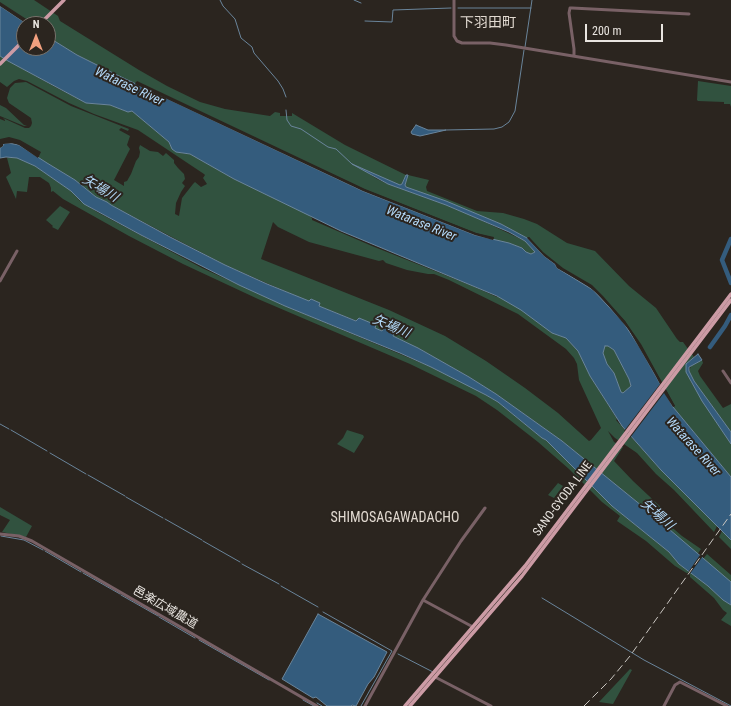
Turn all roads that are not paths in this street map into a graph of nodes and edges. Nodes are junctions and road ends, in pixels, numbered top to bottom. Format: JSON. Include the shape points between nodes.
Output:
{"nodes":[{"id":1,"x":454,"y":0,"type":"edge"},
{"id":2,"x":63,"y":1,"type":"edge"},
{"id":3,"x":689,"y":14,"type":"dead end"},
{"id":4,"x":48,"y":16,"type":"edge"},
{"id":5,"x":16,"y":48,"type":"edge"},
{"id":6,"x":574,"y":56,"type":"junction"},
{"id":7,"x":0,"y":64,"type":"edge"},
{"id":8,"x":731,"y":82,"type":"edge"},
{"id":9,"x":17,"y":251,"type":"dead end"},
{"id":10,"x":0,"y":281,"type":"edge"},
{"id":11,"x":730,"y":298,"type":"edge"},
{"id":12,"x":723,"y":371,"type":"dead end"},
{"id":13,"x":731,"y":383,"type":"edge"},
{"id":14,"x":485,"y":508,"type":"dead end"},
{"id":15,"x":0,"y":534,"type":"edge"},
{"id":16,"x":545,"y":543,"type":"junction"},
{"id":17,"x":424,"y":600,"type":"junction"},
{"id":18,"x":473,"y":627,"type":"junction"},
{"id":19,"x":435,"y":677,"type":"junction"},
{"id":20,"x":317,"y":706,"type":"edge"},
{"id":21,"x":364,"y":706,"type":"edge"},
{"id":22,"x":405,"y":706,"type":"edge"},
{"id":23,"x":410,"y":706,"type":"edge"},
{"id":24,"x":491,"y":706,"type":"edge"},
{"id":25,"x":664,"y":706,"type":"edge"},
{"id":26,"x":727,"y":706,"type":"edge"}],
"edges":[{"from":1,"to":6,"type":"street","via":[[454,36],[457,41],[465,44],[494,43]]},
{"from":2,"to":4,"type":"main road"},
{"from":3,"to":6,"type":"street","via":[[570,8]]},
{"from":5,"to":7,"type":"main road"},
{"from":6,"to":8,"type":"street"},
{"from":9,"to":10,"type":"street"},
{"from":11,"to":16,"type":"main road","name":"SANO-GYODA LINE"},
{"from":12,"to":13,"type":"street"},
{"from":14,"to":17,"type":"street"},
{"from":15,"to":20,"type":"street","name":"邑楽広域農道","via":[[19,536],[32,541]]},
{"from":16,"to":18,"type":"main road","name":"SANO-GYODA LINE"},
{"from":16,"to":19,"type":"main road","name":"SANO-GYODA LINE","via":[[522,576]]},
{"from":17,"to":18,"type":"street"},
{"from":17,"to":21,"type":"street"},
{"from":18,"to":22,"type":"main road","name":"SANO-GYODA LINE"},
{"from":19,"to":23,"type":"main road","name":"SANO-GYODA LINE"},
{"from":19,"to":24,"type":"street"},
{"from":25,"to":26,"type":"street","via":[[674,685],[680,682]]}]}
